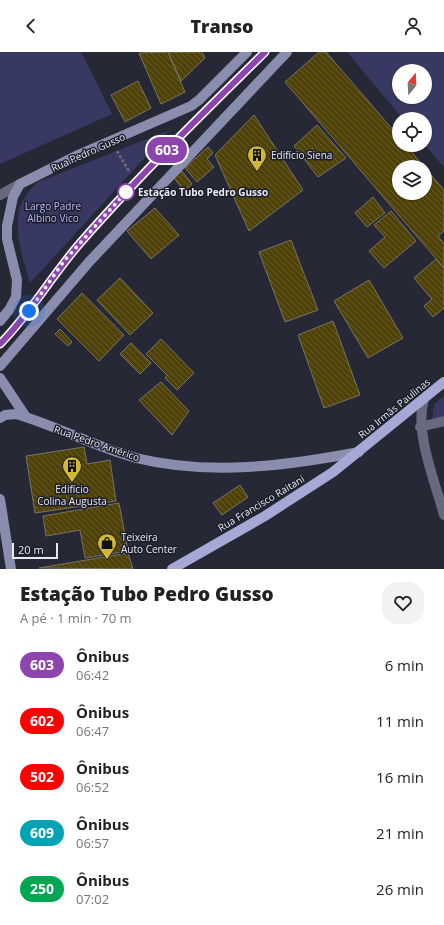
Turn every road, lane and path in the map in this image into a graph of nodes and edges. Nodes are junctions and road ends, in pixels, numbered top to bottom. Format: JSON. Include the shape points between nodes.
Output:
{"nodes":[{"id":1,"x":247,"y":52,"type":"edge"},
{"id":2,"x":265,"y":52,"type":"edge"},
{"id":3,"x":287,"y":52,"type":"edge"},
{"id":4,"x":111,"y":141,"type":"junction"},
{"id":5,"x":135,"y":182,"type":"junction"},
{"id":6,"x":20,"y":184,"type":"junction"},
{"id":7,"x":0,"y":195,"type":"edge"},
{"id":8,"x":4,"y":237,"type":"edge"},
{"id":9,"x":0,"y":322,"type":"edge"},
{"id":10,"x":0,"y":344,"type":"edge"},
{"id":11,"x":0,"y":366,"type":"edge"},
{"id":12,"x":0,"y":378,"type":"edge"},
{"id":13,"x":444,"y":382,"type":"edge"},
{"id":14,"x":424,"y":399,"type":"junction"},
{"id":15,"x":26,"y":417,"type":"junction"},
{"id":16,"x":0,"y":418,"type":"edge"},
{"id":17,"x":444,"y":421,"type":"edge"},
{"id":18,"x":420,"y":428,"type":"junction"},
{"id":19,"x":359,"y":452,"type":"junction"},
{"id":20,"x":0,"y":498,"type":"edge"},
{"id":21,"x":444,"y":514,"type":"edge"},
{"id":22,"x":11,"y":569,"type":"edge"},
{"id":23,"x":172,"y":569,"type":"edge"}],
"edges":[{"from":1,"to":4,"type":"street","name":"Rua Pedro Gusso","via":[[199,100],[179,112]]},
{"from":2,"to":5,"type":"lane"},
{"from":3,"to":11,"type":"street","via":[[89,262]]},
{"from":4,"to":5,"type":"path"},
{"from":4,"to":6,"type":"street","name":"Rua Pedro Gusso"},
{"from":5,"to":10,"type":"lane","via":[[64,261],[29,311]]},
{"from":6,"to":7,"type":"street","name":"Rua Pedro Gusso"},
{"from":6,"to":8,"type":"street","via":[[9,209]]},
{"from":8,"to":9,"type":"street","via":[[18,287],[14,304]]},
{"from":12,"to":15,"type":"street"},
{"from":13,"to":14,"type":"main road","name":"Rua Irmãs Paulinas"},
{"from":14,"to":18,"type":"street"},
{"from":14,"to":19,"type":"main road","name":"Rua Irmãs Paulinas"},
{"from":15,"to":16,"type":"street","name":"Rua Pedro Américo","via":[[16,414]]},
{"from":15,"to":19,"type":"street","name":"Rua Pedro Américo","via":[[135,457],[195,467],[259,466]]},
{"from":17,"to":18,"type":"street"},
{"from":18,"to":21,"type":"street"},
{"from":19,"to":23,"type":"main road","name":"Rua Francisco Raitani","via":[[300,494]]},
{"from":20,"to":22,"type":"street"}]}
